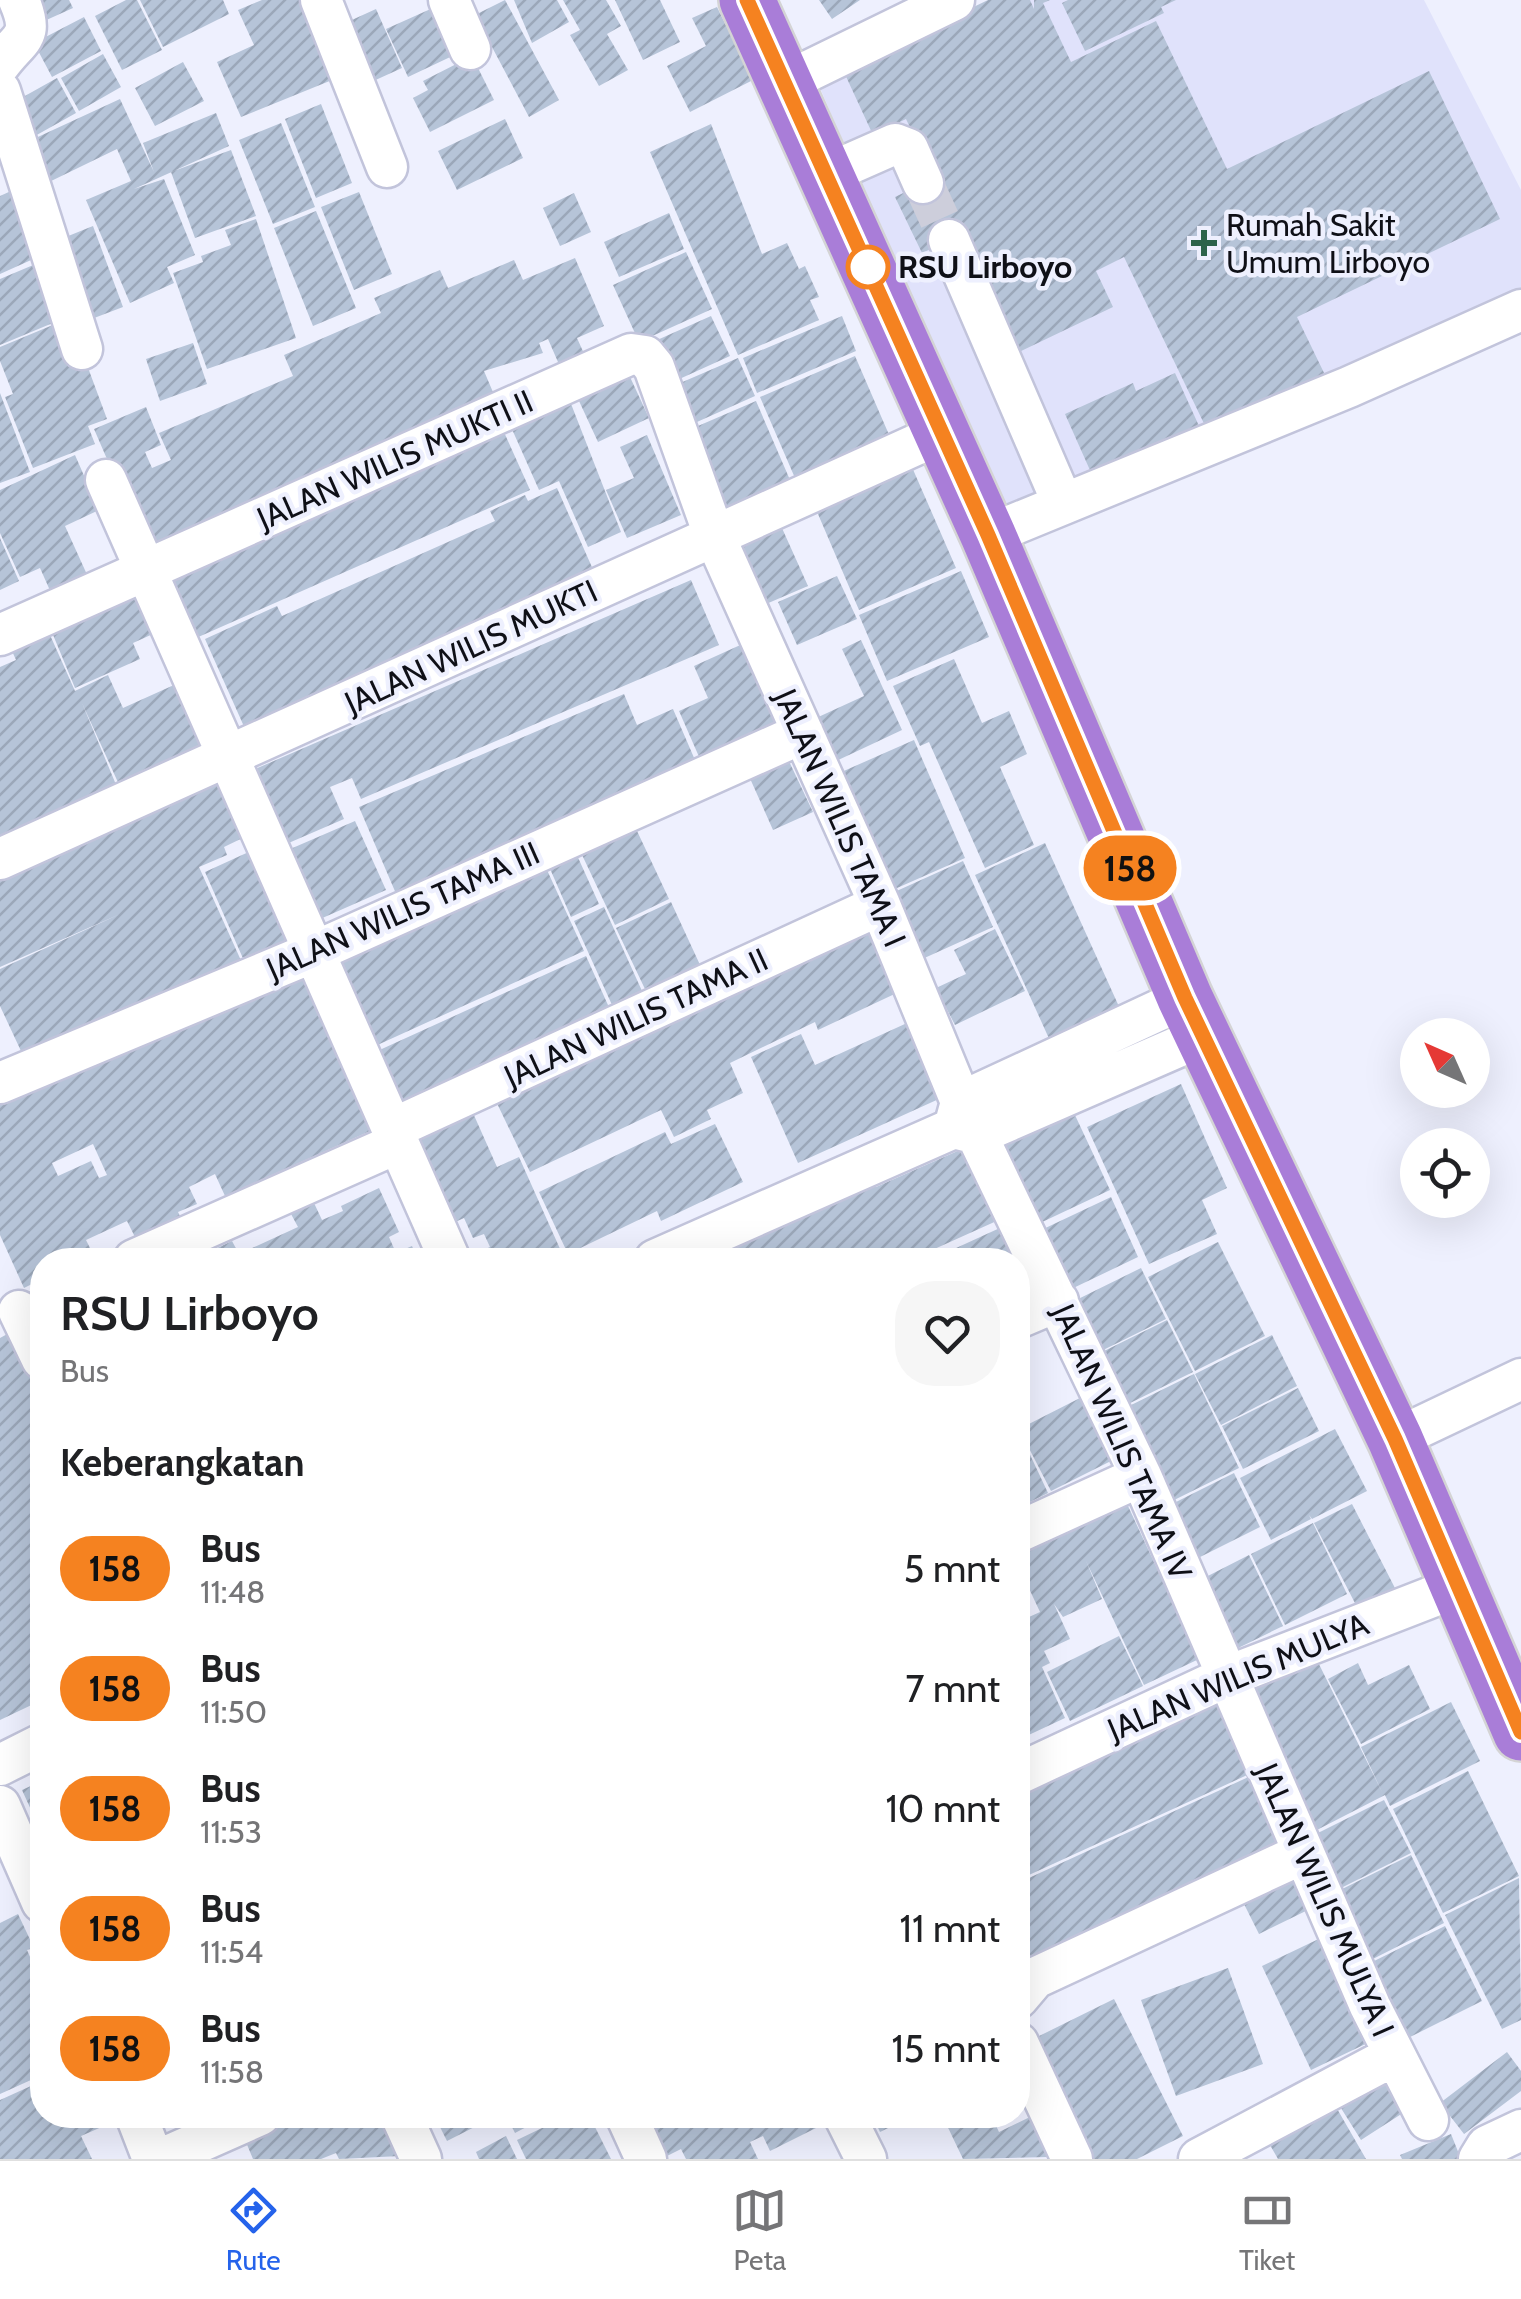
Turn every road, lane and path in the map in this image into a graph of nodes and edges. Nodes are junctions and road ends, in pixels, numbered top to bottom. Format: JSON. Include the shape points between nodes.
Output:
{"nodes":[{"id":1,"x":19,"y":0,"type":"edge"},
{"id":2,"x":320,"y":0,"type":"edge"},
{"id":3,"x":449,"y":0,"type":"edge"},
{"id":4,"x":747,"y":0,"type":"edge"},
{"id":5,"x":954,"y":0,"type":"edge"},
{"id":6,"x":470,"y":48,"type":"dead end"},
{"id":7,"x":0,"y":64,"type":"edge"},
{"id":8,"x":784,"y":83,"type":"junction"},
{"id":9,"x":0,"y":91,"type":"edge"},
{"id":10,"x":387,"y":167,"type":"dead end"},
{"id":11,"x":12,"y":172,"type":"edge"},
{"id":12,"x":827,"y":174,"type":"junction"},
{"id":13,"x":924,"y":183,"type":"tunnel mouth"},
{"id":14,"x":948,"y":240,"type":"tunnel mouth"},
{"id":15,"x":1521,"y":310,"type":"edge"},
{"id":16,"x":82,"y":349,"type":"dead end"},
{"id":17,"x":645,"y":356,"type":"joint"},
{"id":18,"x":942,"y":434,"type":"junction"},
{"id":19,"x":106,"y":480,"type":"dead end"},
{"id":20,"x":1064,"y":504,"type":"junction"},
{"id":21,"x":714,"y":535,"type":"junction"},
{"id":22,"x":988,"y":535,"type":"junction"},
{"id":23,"x":146,"y":572,"type":"junction"},
{"id":24,"x":0,"y":635,"type":"edge"},
{"id":25,"x":802,"y":732,"type":"junction"},
{"id":26,"x":229,"y":758,"type":"junction"},
{"id":27,"x":0,"y":859,"type":"edge"},
{"id":28,"x":880,"y":905,"type":"junction"},
{"id":29,"x":316,"y":950,"type":"junction"},
{"id":30,"x":1194,"y":1017,"type":"junction"},
{"id":31,"x":0,"y":1083,"type":"edge"},
{"id":32,"x":964,"y":1121,"type":"junction"},
{"id":33,"x":395,"y":1136,"type":"junction"},
{"id":34,"x":159,"y":1248,"type":"edge"},
{"id":35,"x":445,"y":1248,"type":"edge"},
{"id":36,"x":682,"y":1248,"type":"edge"},
{"id":37,"x":1058,"y":1301,"type":"junction"},
{"id":38,"x":1030,"y":1313,"type":"edge"},
{"id":39,"x":1521,"y":1379,"type":"edge"},
{"id":40,"x":1395,"y":1439,"type":"junction"},
{"id":41,"x":1141,"y":1476,"type":"junction"},
{"id":42,"x":1030,"y":1527,"type":"edge"},
{"id":43,"x":1460,"y":1586,"type":"junction"},
{"id":44,"x":1226,"y":1677,"type":"junction"},
{"id":45,"x":1521,"y":1732,"type":"edge"},
{"id":46,"x":30,"y":1750,"type":"edge"},
{"id":47,"x":0,"y":1765,"type":"edge"},
{"id":48,"x":1030,"y":1768,"type":"edge"},
{"id":49,"x":0,"y":1806,"type":"edge"},
{"id":50,"x":1304,"y":1853,"type":"junction"},
{"id":51,"x":30,"y":1875,"type":"edge"},
{"id":52,"x":1030,"y":1984,"type":"edge"},
{"id":53,"x":1394,"y":2055,"type":"junction"},
{"id":54,"x":1030,"y":2069,"type":"edge"},
{"id":55,"x":1428,"y":2120,"type":"dead end"},
{"id":56,"x":141,"y":2128,"type":"edge"},
{"id":57,"x":241,"y":2128,"type":"edge"},
{"id":58,"x":407,"y":2128,"type":"edge"},
{"id":59,"x":632,"y":2128,"type":"edge"},
{"id":60,"x":850,"y":2128,"type":"edge"},
{"id":61,"x":1521,"y":2130,"type":"edge"},
{"id":62,"x":211,"y":2148,"type":"edge"},
{"id":63,"x":153,"y":2159,"type":"edge"},
{"id":64,"x":161,"y":2159,"type":"edge"},
{"id":65,"x":421,"y":2159,"type":"edge"},
{"id":66,"x":646,"y":2159,"type":"edge"},
{"id":67,"x":866,"y":2159,"type":"edge"},
{"id":68,"x":1072,"y":2159,"type":"edge"},
{"id":69,"x":1199,"y":2159,"type":"edge"},
{"id":70,"x":1480,"y":2159,"type":"edge"}],
"edges":[{"from":1,"to":7,"type":"street","via":[[27,35]]},
{"from":2,"to":10,"type":"street"},
{"from":3,"to":6,"type":"street"},
{"from":4,"to":8,"type":"highway"},
{"from":5,"to":8,"type":"street"},
{"from":8,"to":12,"type":"highway"},
{"from":9,"to":11,"type":"street"},
{"from":11,"to":16,"type":"street"},
{"from":12,"to":13,"type":"street","via":[[895,144],[908,149]]},
{"from":12,"to":18,"type":"highway"},
{"from":14,"to":20,"type":"street"},
{"from":15,"to":20,"type":"street"},
{"from":17,"to":21,"type":"street","name":"JALAN WILIS TAMA I"},
{"from":17,"to":23,"type":"street","name":"JALAN WILIS MUKTI II","via":[[632,354]]},
{"from":18,"to":21,"type":"street","name":"JALAN WILIS MUKTI"},
{"from":18,"to":22,"type":"highway"},
{"from":19,"to":23,"type":"street"},
{"from":20,"to":22,"type":"street"},
{"from":21,"to":25,"type":"street","name":"JALAN WILIS TAMA I"},
{"from":21,"to":26,"type":"street","name":"JALAN WILIS MUKTI"},
{"from":22,"to":30,"type":"highway"},
{"from":23,"to":24,"type":"street","name":"JALAN WILIS MUKTI II"},
{"from":23,"to":26,"type":"street"},
{"from":25,"to":28,"type":"street","name":"JALAN WILIS TAMA I"},
{"from":25,"to":29,"type":"street","name":"JALAN WILIS TAMA III"},
{"from":26,"to":27,"type":"street","name":"JALAN WILIS MUKTI"},
{"from":26,"to":29,"type":"street"},
{"from":28,"to":32,"type":"street","name":"JALAN WILIS TAMA I"},
{"from":28,"to":33,"type":"street","name":"JALAN WILIS TAMA II"},
{"from":29,"to":31,"type":"street","name":"JALAN WILIS TAMA III"},
{"from":29,"to":33,"type":"street"},
{"from":30,"to":32,"type":"street"},
{"from":30,"to":40,"type":"highway"},
{"from":32,"to":36,"type":"street"},
{"from":32,"to":37,"type":"street","name":"JALAN WILIS TAMA IV"},
{"from":33,"to":34,"type":"street","name":"JALAN WILIS TAMA II"},
{"from":33,"to":35,"type":"street"},
{"from":37,"to":38,"type":"street"},
{"from":37,"to":41,"type":"street","name":"JALAN WILIS TAMA IV"},
{"from":39,"to":40,"type":"street"},
{"from":40,"to":43,"type":"highway"},
{"from":41,"to":42,"type":"street"},
{"from":41,"to":44,"type":"street","name":"JALAN WILIS TAMA IV"},
{"from":43,"to":44,"type":"street","name":"JALAN WILIS MULYA"},
{"from":43,"to":45,"type":"highway"},
{"from":44,"to":48,"type":"street","name":"JALAN WILIS MULYA"},
{"from":44,"to":50,"type":"street","name":"JALAN WILIS MULYA I"},
{"from":46,"to":47,"type":"street"},
{"from":49,"to":51,"type":"street"},
{"from":50,"to":52,"type":"street"},
{"from":50,"to":53,"type":"street","name":"JALAN WILIS MULYA I"},
{"from":53,"to":55,"type":"street","name":"JALAN WILIS MULYA I"},
{"from":53,"to":69,"type":"street"},
{"from":54,"to":68,"type":"street"},
{"from":56,"to":63,"type":"street"},
{"from":57,"to":62,"type":"street"},
{"from":58,"to":65,"type":"street"},
{"from":59,"to":66,"type":"street"},
{"from":60,"to":67,"type":"street"},
{"from":61,"to":70,"type":"street","via":[[1487,2146]]},
{"from":62,"to":64,"type":"street"}]}
